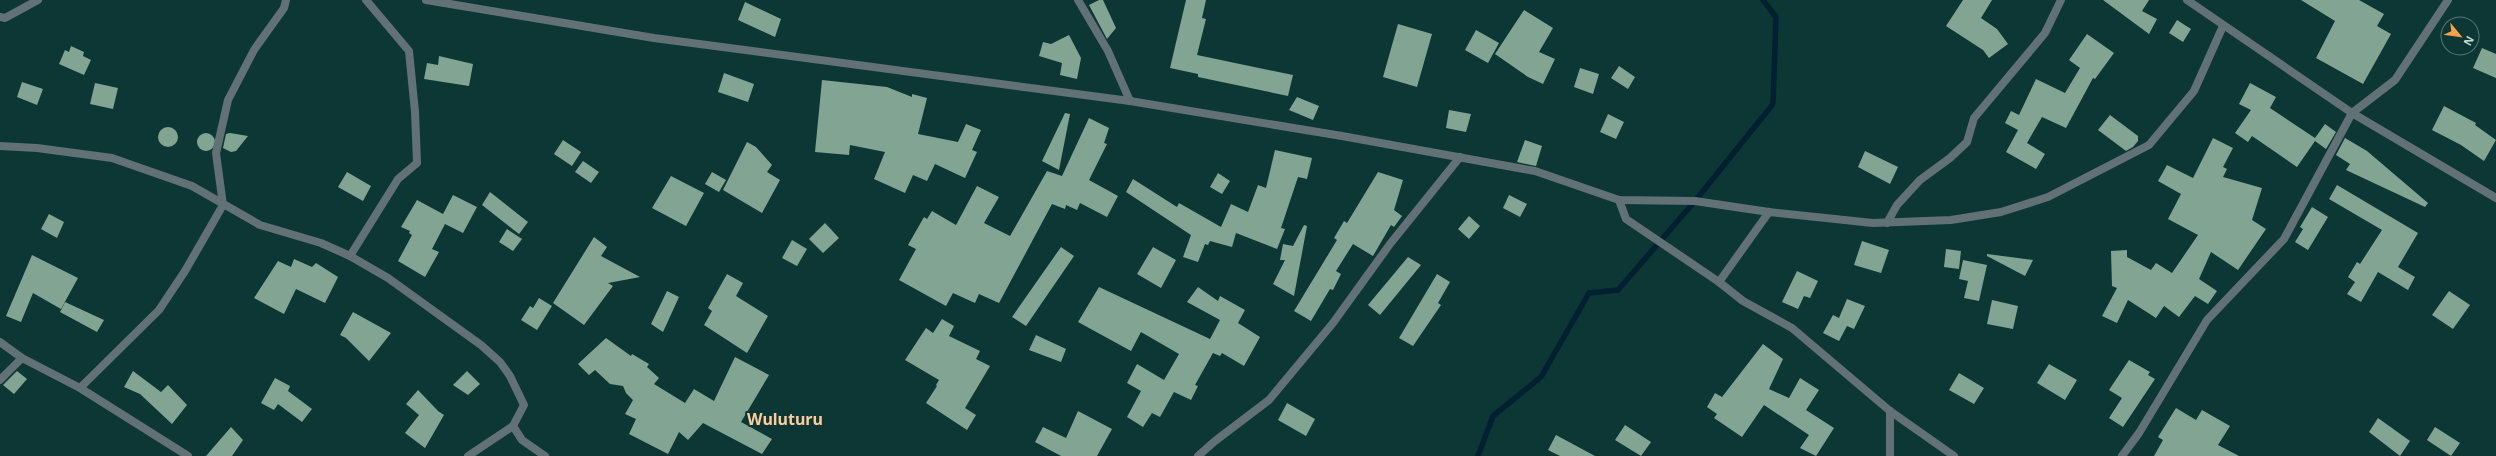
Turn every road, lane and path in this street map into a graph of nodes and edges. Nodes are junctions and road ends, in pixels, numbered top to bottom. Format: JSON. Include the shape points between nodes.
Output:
{"nodes":[{"id":1,"x":38,"y":0,"type":"edge"},
{"id":2,"x":286,"y":0,"type":"edge"},
{"id":3,"x":366,"y":0,"type":"edge"},
{"id":4,"x":426,"y":0,"type":"edge"},
{"id":5,"x":1078,"y":0,"type":"edge"},
{"id":6,"x":2060,"y":0,"type":"edge"},
{"id":7,"x":2187,"y":0,"type":"edge"},
{"id":8,"x":2448,"y":0,"type":"edge"},
{"id":9,"x":0,"y":18,"type":"edge"},
{"id":10,"x":2223,"y":26,"type":"junction"},
{"id":11,"x":1130,"y":101,"type":"junction"},
{"id":12,"x":2352,"y":113,"type":"junction"},
{"id":13,"x":0,"y":146,"type":"edge"},
{"id":14,"x":1460,"y":157,"type":"junction"},
{"id":15,"x":2496,"y":198,"type":"edge"},
{"id":16,"x":1618,"y":200,"type":"junction"},
{"id":17,"x":223,"y":205,"type":"junction"},
{"id":18,"x":1769,"y":212,"type":"junction"},
{"id":19,"x":1887,"y":223,"type":"junction"},
{"id":20,"x":350,"y":256,"type":"junction"},
{"id":21,"x":1718,"y":282,"type":"junction"},
{"id":22,"x":0,"y":342,"type":"edge"},
{"id":23,"x":22,"y":358,"type":"junction"},
{"id":24,"x":0,"y":380,"type":"edge"},
{"id":25,"x":80,"y":388,"type":"junction"},
{"id":26,"x":1890,"y":411,"type":"junction"},
{"id":27,"x":513,"y":426,"type":"junction"},
{"id":28,"x":188,"y":456,"type":"edge"},
{"id":29,"x":468,"y":456,"type":"edge"},
{"id":30,"x":545,"y":456,"type":"edge"},
{"id":31,"x":1198,"y":456,"type":"edge"},
{"id":32,"x":1890,"y":456,"type":"edge"},
{"id":33,"x":1954,"y":456,"type":"edge"},
{"id":34,"x":2122,"y":456,"type":"edge"}],
"edges":[{"from":1,"to":9,"type":"street","via":[[5,18]]},
{"from":2,"to":17,"type":"street","via":[[284,8],[254,50],[228,100],[216,153]]},
{"from":3,"to":20,"type":"street","via":[[409,50],[417,163],[398,179]]},
{"from":4,"to":11,"type":"street","via":[[654,38]]},
{"from":5,"to":11,"type":"street","via":[[1108,51]]},
{"from":6,"to":19,"type":"street","via":[[2045,33],[1974,118],[1967,142],[1920,180],[1897,205]]},
{"from":7,"to":10,"type":"street"},
{"from":8,"to":12,"type":"street","via":[[2396,80]]},
{"from":10,"to":12,"type":"street"},
{"from":10,"to":19,"type":"street","via":[[2194,91],[2149,145],[2048,197],[2001,212],[1951,220]]},
{"from":11,"to":14,"type":"street"},
{"from":12,"to":15,"type":"street"},
{"from":12,"to":34,"type":"street","via":[[2284,239],[2207,320],[2139,433]]},
{"from":13,"to":17,"type":"street","via":[[112,158],[192,186]]},
{"from":14,"to":16,"type":"street","via":[[1535,171]]},
{"from":14,"to":31,"type":"street","via":[[1390,244],[1333,323],[1269,400]]},
{"from":16,"to":18,"type":"street","via":[[1695,201]]},
{"from":16,"to":21,"type":"street","via":[[1626,219]]},
{"from":17,"to":20,"type":"street","via":[[260,225],[321,243]]},
{"from":17,"to":25,"type":"street","via":[[159,310]]},
{"from":18,"to":19,"type":"street"},
{"from":18,"to":21,"type":"street"},
{"from":20,"to":27,"type":"street","via":[[388,278],[481,345],[500,362],[510,376],[524,406]]},
{"from":21,"to":26,"type":"street","via":[[1743,301],[1792,328]]},
{"from":22,"to":23,"type":"street"},
{"from":23,"to":24,"type":"street"},
{"from":23,"to":25,"type":"street"},
{"from":25,"to":28,"type":"street"},
{"from":26,"to":32,"type":"street"},
{"from":26,"to":33,"type":"street"},
{"from":27,"to":29,"type":"street"},
{"from":27,"to":30,"type":"street","via":[[522,440]]}]}
